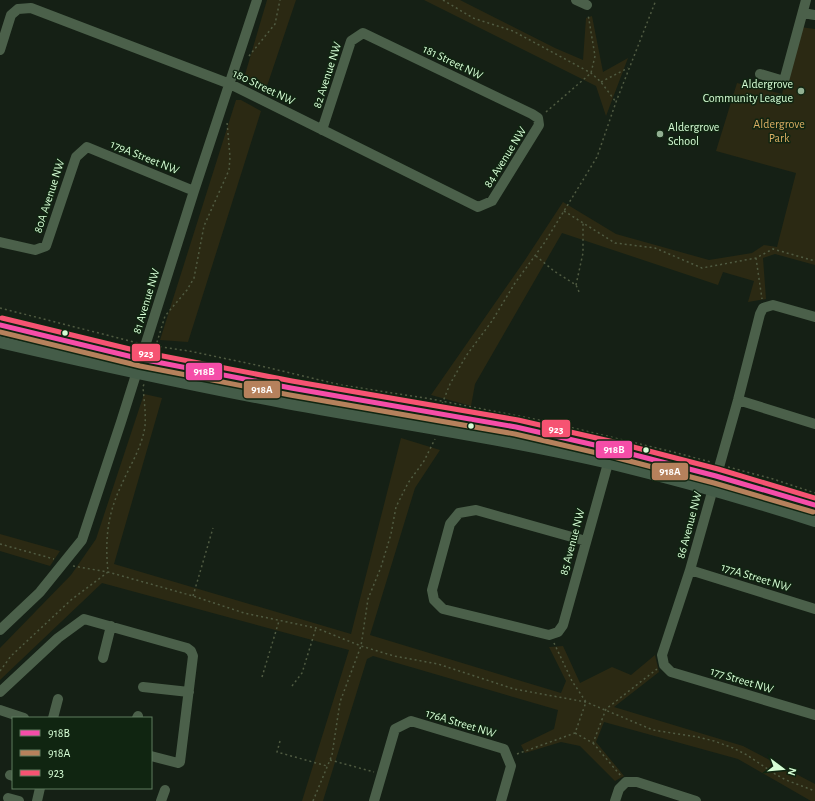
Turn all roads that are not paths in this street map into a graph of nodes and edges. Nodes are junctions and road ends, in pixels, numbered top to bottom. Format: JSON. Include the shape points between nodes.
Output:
{"nodes":[{"id":1,"x":257,"y":0,"type":"edge"},
{"id":2,"x":576,"y":0,"type":"edge"},
{"id":3,"x":806,"y":0,"type":"edge"},
{"id":4,"x":587,"y":5,"type":"road end"},
{"id":5,"x":803,"y":13,"type":"junction"},
{"id":6,"x":815,"y":15,"type":"edge"},
{"id":7,"x":363,"y":33,"type":"joint"},
{"id":8,"x":0,"y":50,"type":"edge"},
{"id":9,"x":760,"y":74,"type":"dead end"},
{"id":10,"x":230,"y":84,"type":"junction"},
{"id":11,"x":535,"y":116,"type":"joint"},
{"id":12,"x":322,"y":130,"type":"junction"},
{"id":13,"x":87,"y":147,"type":"joint"},
{"id":14,"x":194,"y":191,"type":"junction"},
{"id":15,"x":478,"y":207,"type":"joint"},
{"id":16,"x":0,"y":242,"type":"edge"},
{"id":17,"x":815,"y":317,"type":"edge"},
{"id":18,"x":0,"y":326,"type":"edge"},
{"id":19,"x":0,"y":342,"type":"edge"},
{"id":20,"x":146,"y":360,"type":"junction"},
{"id":21,"x":142,"y":374,"type":"junction"},
{"id":22,"x":738,"y":400,"type":"junction"},
{"id":23,"x":815,"y":424,"type":"edge"},
{"id":24,"x":612,"y":449,"type":"junction"},
{"id":25,"x":608,"y":463,"type":"junction"},
{"id":26,"x":716,"y":476,"type":"junction"},
{"id":27,"x":712,"y":490,"type":"junction"},
{"id":28,"x":815,"y":505,"type":"edge"},
{"id":29,"x":815,"y":521,"type":"edge"},
{"id":30,"x":586,"y":541,"type":"junction"},
{"id":31,"x":690,"y":570,"type":"junction"},
{"id":32,"x":815,"y":609,"type":"edge"},
{"id":33,"x":111,"y":626,"type":"junction"},
{"id":34,"x":0,"y":630,"type":"edge"},
{"id":35,"x":103,"y":658,"type":"dead end"},
{"id":36,"x":664,"y":665,"type":"joint"},
{"id":37,"x":143,"y":687,"type":"dead end"},
{"id":38,"x":0,"y":692,"type":"edge"},
{"id":39,"x":189,"y":692,"type":"junction"},
{"id":40,"x":58,"y":699,"type":"dead end"},
{"id":41,"x":0,"y":710,"type":"edge"},
{"id":42,"x":815,"y":715,"type":"edge"},
{"id":43,"x":21,"y":717,"type":"edge"},
{"id":44,"x":53,"y":717,"type":"edge"},
{"id":45,"x":152,"y":756,"type":"edge"},
{"id":46,"x":40,"y":789,"type":"edge"},
{"id":47,"x":165,"y":790,"type":"dead end"},
{"id":48,"x":8,"y":798,"type":"dead end"},
{"id":49,"x":19,"y":801,"type":"edge"},
{"id":50,"x":37,"y":801,"type":"edge"},
{"id":51,"x":162,"y":801,"type":"edge"},
{"id":52,"x":374,"y":801,"type":"edge"},
{"id":53,"x":501,"y":801,"type":"edge"},
{"id":54,"x":615,"y":801,"type":"edge"},
{"id":55,"x":696,"y":801,"type":"edge"}],
"edges":[{"from":1,"to":10,"type":"street","name":"81 Avenue NW"},
{"from":2,"to":4,"type":"street"},
{"from":3,"to":5,"type":"street"},
{"from":5,"to":6,"type":"street"},
{"from":5,"to":9,"type":"street","via":[[784,81]]},
{"from":7,"to":11,"type":"street","name":"181 Street NW"},
{"from":7,"to":12,"type":"street","name":"82 Avenue NW","via":[[351,41]]},
{"from":8,"to":10,"type":"street","name":"180 Street NW","via":[[11,15],[18,9],[31,8]]},
{"from":10,"to":12,"type":"street","name":"180 Street NW"},
{"from":10,"to":14,"type":"street","name":"81 Avenue NW"},
{"from":11,"to":15,"type":"street","name":"84 Avenue NW","via":[[539,125],[492,201]]},
{"from":12,"to":15,"type":"street","name":"180 Street NW"},
{"from":13,"to":14,"type":"street","name":"179A Street NW"},
{"from":13,"to":16,"type":"street","name":"80A Avenue NW","via":[[76,157],[46,246],[35,250]]},
{"from":14,"to":20,"type":"street","name":"81 Avenue NW","via":[[146,345]]},
{"from":17,"to":22,"type":"street","name":"86 Avenue NW","via":[[768,307],[760,314]]},
{"from":18,"to":20,"type":"main road"},
{"from":19,"to":21,"type":"main road"},
{"from":20,"to":21,"type":"street","name":"81 Avenue NW"},
{"from":20,"to":24,"type":"main road","via":[[516,427]]},
{"from":21,"to":25,"type":"main road","via":[[288,403],[437,428]]},
{"from":21,"to":34,"type":"street","name":"81 Avenue NW","via":[[82,540],[40,592]]},
{"from":22,"to":23,"type":"street"},
{"from":22,"to":26,"type":"street","name":"86 Avenue NW"},
{"from":24,"to":25,"type":"street","name":"85 Avenue NW"},
{"from":24,"to":26,"type":"main road"},
{"from":25,"to":27,"type":"main road"},
{"from":25,"to":30,"type":"street","name":"85 Avenue NW"},
{"from":26,"to":27,"type":"street","name":"86 Avenue NW"},
{"from":26,"to":28,"type":"main road"},
{"from":27,"to":29,"type":"main road"},
{"from":27,"to":31,"type":"street","name":"86 Avenue NW"},
{"from":30,"to":30,"type":"street","name":"85 Avenue NW","via":[[563,625],[558,632],[548,635],[443,609],[434,600],[432,590],[450,524],[459,513],[476,510]]},
{"from":31,"to":32,"type":"street","name":"177A Street NW"},
{"from":31,"to":36,"type":"street","name":"86 Avenue NW","via":[[662,656]]},
{"from":33,"to":35,"type":"street"},
{"from":33,"to":38,"type":"street","via":[[81,620]]},
{"from":33,"to":39,"type":"street","via":[[187,648],[193,656]]},
{"from":36,"to":42,"type":"street","name":"177 Street NW","via":[[671,672]]},
{"from":37,"to":39,"type":"street"},
{"from":39,"to":45,"type":"street","via":[[180,762]]},
{"from":40,"to":44,"type":"street"},
{"from":41,"to":43,"type":"street"},
{"from":46,"to":50,"type":"street"},
{"from":47,"to":51,"type":"street"},
{"from":48,"to":49,"type":"street"},
{"from":52,"to":53,"type":"street","name":"176A Street NW","via":[[395,729],[411,721],[506,753],[511,766]]},
{"from":54,"to":55,"type":"street","via":[[619,789],[626,782],[637,782]]}]}
